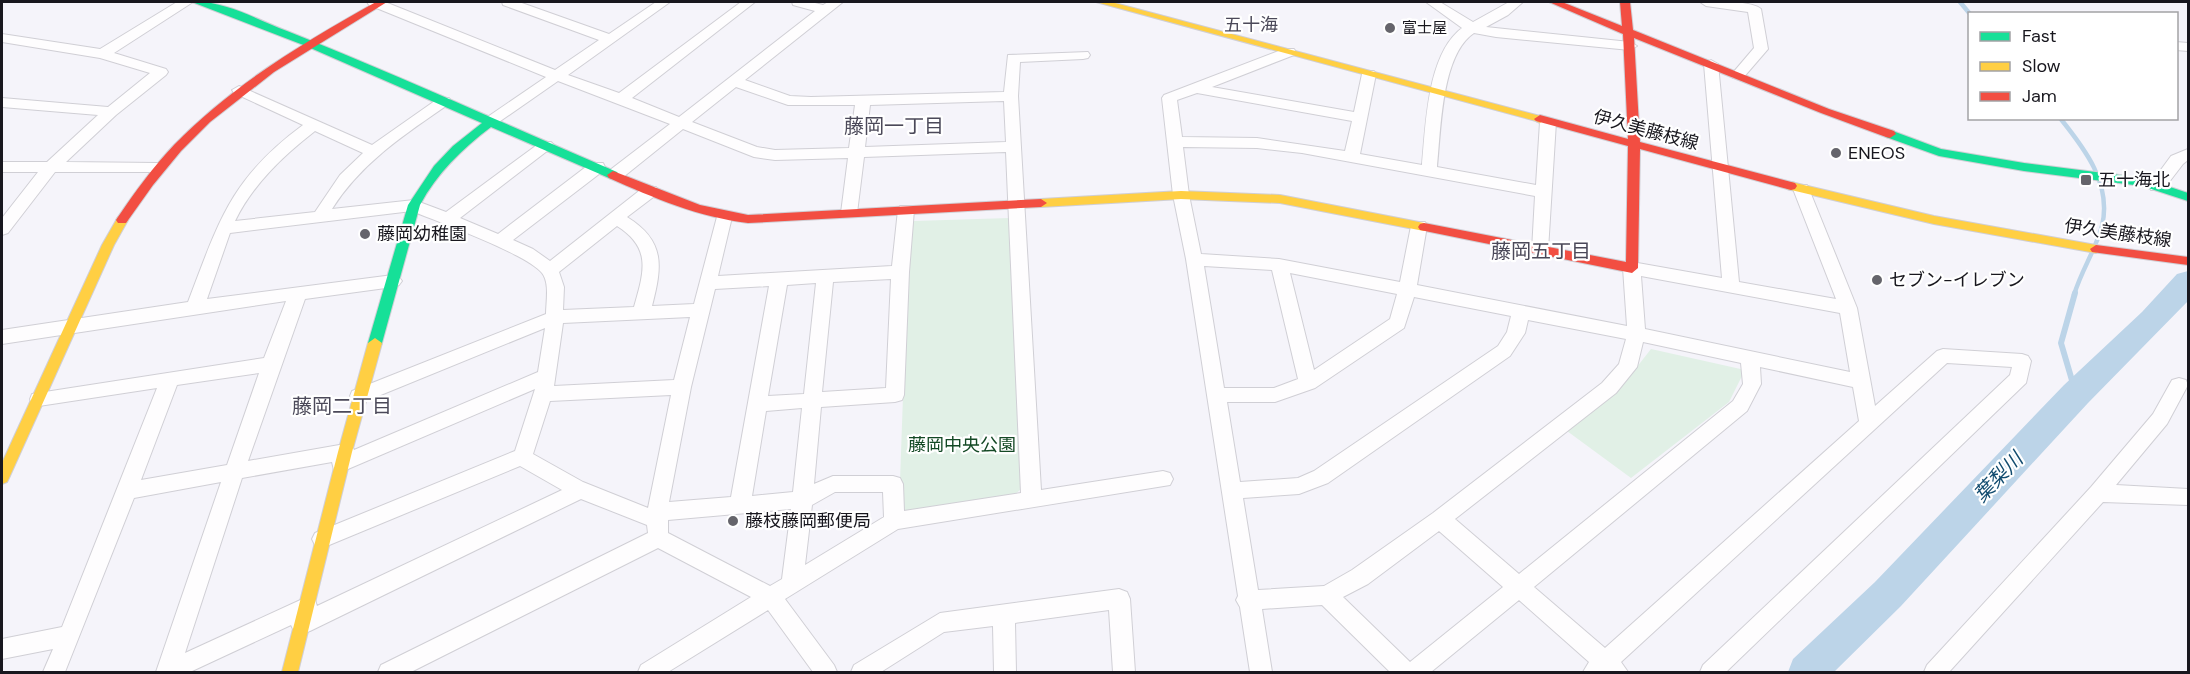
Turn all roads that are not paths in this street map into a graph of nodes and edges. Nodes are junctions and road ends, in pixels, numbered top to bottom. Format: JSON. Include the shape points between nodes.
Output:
{"nodes":[{"id":1,"x":186,"y":2,"type":"edge"},
{"id":2,"x":197,"y":2,"type":"edge"},
{"id":3,"x":378,"y":2,"type":"edge"},
{"id":4,"x":508,"y":2,"type":"edge"},
{"id":5,"x":660,"y":2,"type":"edge"},
{"id":6,"x":749,"y":2,"type":"edge"},
{"id":7,"x":798,"y":2,"type":"edge"},
{"id":8,"x":1101,"y":2,"type":"edge"},
{"id":9,"x":1432,"y":2,"type":"edge"},
{"id":10,"x":1517,"y":2,"type":"edge"},
{"id":11,"x":1554,"y":2,"type":"edge"},
{"id":12,"x":1625,"y":2,"type":"edge"},
{"id":13,"x":1706,"y":2,"type":"edge"},
{"id":14,"x":830,"y":6,"type":"edge"},
{"id":15,"x":1472,"y":28,"type":"junction"},
{"id":16,"x":2,"y":38,"type":"edge"},
{"id":17,"x":610,"y":39,"type":"junction"},
{"id":18,"x":1630,"y":39,"type":"junction"},
{"id":19,"x":310,"y":44,"type":"junction"},
{"id":20,"x":1289,"y":52,"type":"junction"},
{"id":21,"x":102,"y":54,"type":"junction"},
{"id":22,"x":1083,"y":55,"type":"dead end"},
{"id":23,"x":1712,"y":64,"type":"junction"},
{"id":24,"x":1369,"y":74,"type":"junction"},
{"id":25,"x":1738,"y":75,"type":"junction"},
{"id":26,"x":557,"y":76,"type":"junction"},
{"id":27,"x":733,"y":81,"type":"junction"},
{"id":28,"x":1195,"y":88,"type":"junction"},
{"id":29,"x":239,"y":90,"type":"junction"},
{"id":30,"x":1439,"y":93,"type":"junction"},
{"id":31,"x":1011,"y":96,"type":"junction"},
{"id":32,"x":621,"y":99,"type":"junction"},
{"id":33,"x":863,"y":100,"type":"junction"},
{"id":34,"x":444,"y":101,"type":"junction"},
{"id":35,"x":2,"y":102,"type":"edge"},
{"id":36,"x":111,"y":112,"type":"junction"},
{"id":37,"x":1360,"y":118,"type":"junction"},
{"id":38,"x":491,"y":121,"type":"junction"},
{"id":39,"x":1548,"y":122,"type":"junction"},
{"id":40,"x":680,"y":123,"type":"junction"},
{"id":41,"x":313,"y":124,"type":"junction"},
{"id":42,"x":1175,"y":142,"type":"junction"},
{"id":43,"x":546,"y":145,"type":"junction"},
{"id":44,"x":1635,"y":146,"type":"junction"},
{"id":45,"x":1014,"y":147,"type":"junction"},
{"id":46,"x":372,"y":151,"type":"junction"},
{"id":47,"x":856,"y":153,"type":"junction"},
{"id":48,"x":2188,"y":154,"type":"edge"},
{"id":49,"x":1352,"y":157,"type":"junction"},
{"id":50,"x":2,"y":167,"type":"edge"},
{"id":51,"x":51,"y":167,"type":"junction"},
{"id":52,"x":597,"y":167,"type":"junction"},
{"id":53,"x":157,"y":168,"type":"junction"},
{"id":54,"x":1721,"y":169,"type":"junction"},
{"id":55,"x":1429,"y":171,"type":"junction"},
{"id":56,"x":616,"y":174,"type":"junction"},
{"id":57,"x":2157,"y":186,"type":"junction"},
{"id":58,"x":1801,"y":189,"type":"junction"},
{"id":59,"x":650,"y":191,"type":"junction"},
{"id":60,"x":1544,"y":192,"type":"junction"},
{"id":61,"x":1181,"y":195,"type":"junction"},
{"id":62,"x":2188,"y":197,"type":"edge"},
{"id":63,"x":1017,"y":204,"type":"junction"},
{"id":64,"x":414,"y":205,"type":"junction"},
{"id":65,"x":906,"y":210,"type":"junction"},
{"id":66,"x":849,"y":213,"type":"junction"},
{"id":67,"x":320,"y":216,"type":"junction"},
{"id":68,"x":724,"y":217,"type":"junction"},
{"id":69,"x":616,"y":218,"type":"junction"},
{"id":70,"x":448,"y":219,"type":"junction"},
{"id":71,"x":1419,"y":226,"type":"junction"},
{"id":72,"x":225,"y":228,"type":"junction"},
{"id":73,"x":2,"y":229,"type":"edge"},
{"id":74,"x":501,"y":241,"type":"junction"},
{"id":75,"x":1540,"y":250,"type":"junction"},
{"id":76,"x":1194,"y":259,"type":"junction"},
{"id":77,"x":2188,"y":261,"type":"edge"},
{"id":78,"x":1280,"y":265,"type":"junction"},
{"id":79,"x":1632,"y":268,"type":"junction"},
{"id":80,"x":550,"y":270,"type":"junction"},
{"id":81,"x":900,"y":272,"type":"junction"},
{"id":82,"x":825,"y":276,"type":"junction"},
{"id":83,"x":779,"y":279,"type":"junction"},
{"id":84,"x":393,"y":281,"type":"junction"},
{"id":85,"x":708,"y":283,"type":"junction"},
{"id":86,"x":1731,"y":286,"type":"junction"},
{"id":87,"x":1407,"y":290,"type":"junction"},
{"id":88,"x":297,"y":293,"type":"junction"},
{"id":89,"x":195,"y":307,"type":"junction"},
{"id":90,"x":1848,"y":308,"type":"junction"},
{"id":91,"x":702,"y":310,"type":"junction"},
{"id":92,"x":1521,"y":312,"type":"junction"},
{"id":93,"x":641,"y":313,"type":"junction"},
{"id":94,"x":555,"y":317,"type":"junction"},
{"id":95,"x":71,"y":328,"type":"junction"},
{"id":96,"x":1636,"y":334,"type":"junction"},
{"id":97,"x":2,"y":337,"type":"edge"},
{"id":98,"x":1750,"y":358,"type":"junction"},
{"id":99,"x":271,"y":364,"type":"junction"},
{"id":100,"x":170,"y":380,"type":"junction"},
{"id":101,"x":1860,"y":381,"type":"junction"},
{"id":102,"x":1308,"y":383,"type":"junction"},
{"id":103,"x":545,"y":385,"type":"junction"},
{"id":104,"x":2179,"y":385,"type":"dead end"},
{"id":105,"x":682,"y":387,"type":"junction"},
{"id":106,"x":1216,"y":395,"type":"junction"},
{"id":107,"x":359,"y":396,"type":"junction"},
{"id":108,"x":39,"y":399,"type":"junction"},
{"id":109,"x":813,"y":401,"type":"junction"},
{"id":110,"x":758,"y":404,"type":"junction"},
{"id":111,"x":1869,"y":423,"type":"junction"},
{"id":112,"x":523,"y":456,"type":"junction"},
{"id":113,"x":343,"y":458,"type":"junction"},
{"id":114,"x":234,"y":472,"type":"junction"},
{"id":115,"x":2,"y":478,"type":"edge"},
{"id":116,"x":1163,"y":479,"type":"dead end"},
{"id":117,"x":579,"y":490,"type":"junction"},
{"id":118,"x":127,"y":491,"type":"junction"},
{"id":119,"x":1232,"y":491,"type":"junction"},
{"id":120,"x":2098,"y":492,"type":"junction"},
{"id":121,"x":2188,"y":497,"type":"edge"},
{"id":122,"x":802,"y":500,"type":"junction"},
{"id":123,"x":1031,"y":500,"type":"junction"},
{"id":124,"x":741,"y":505,"type":"junction"},
{"id":125,"x":1440,"y":519,"type":"junction"},
{"id":126,"x":894,"y":521,"type":"junction"},
{"id":127,"x":658,"y":523,"type":"junction"},
{"id":128,"x":322,"y":539,"type":"junction"},
{"id":129,"x":792,"y":583,"type":"junction"},
{"id":130,"x":1519,"y":587,"type":"junction"},
{"id":131,"x":1327,"y":595,"type":"junction"},
{"id":132,"x":771,"y":597,"type":"junction"},
{"id":133,"x":1248,"y":600,"type":"junction"},
{"id":134,"x":1004,"y":615,"type":"junction"},
{"id":135,"x":304,"y":616,"type":"junction"},
{"id":136,"x":70,"y":635,"type":"junction"},
{"id":137,"x":2,"y":649,"type":"edge"},
{"id":138,"x":1605,"y":669,"type":"edge"},
{"id":139,"x":54,"y":672,"type":"edge"},
{"id":140,"x":290,"y":672,"type":"edge"},
{"id":141,"x":389,"y":672,"type":"edge"},
{"id":142,"x":650,"y":672,"type":"edge"},
{"id":143,"x":826,"y":672,"type":"edge"},
{"id":144,"x":862,"y":672,"type":"edge"},
{"id":145,"x":1005,"y":672,"type":"edge"},
{"id":146,"x":1124,"y":672,"type":"edge"},
{"id":147,"x":1261,"y":672,"type":"edge"},
{"id":148,"x":1405,"y":672,"type":"edge"},
{"id":149,"x":1415,"y":672,"type":"edge"},
{"id":150,"x":1711,"y":672,"type":"edge"},
{"id":151,"x":1935,"y":672,"type":"edge"}],
"edges":[{"from":1,"to":21,"type":"street"},
{"from":2,"to":19,"type":"street"},
{"from":3,"to":19,"type":"street"},
{"from":3,"to":26,"type":"street"},
{"from":4,"to":17,"type":"street"},
{"from":5,"to":17,"type":"street"},
{"from":6,"to":32,"type":"street"},
{"from":7,"to":14,"type":"street"},
{"from":8,"to":20,"type":"street","name":"伊久美藤枝線"},
{"from":9,"to":15,"type":"street"},
{"from":10,"to":15,"type":"street"},
{"from":11,"to":18,"type":"street"},
{"from":12,"to":18,"type":"street"},
{"from":13,"to":25,"type":"street","via":[[1754,9],[1761,48]]},
{"from":14,"to":27,"type":"street"},
{"from":15,"to":18,"type":"street","via":[[1516,35]]},
{"from":15,"to":30,"type":"street","via":[[1452,51]]},
{"from":16,"to":21,"type":"street"},
{"from":17,"to":26,"type":"street"},
{"from":18,"to":23,"type":"street"},
{"from":18,"to":44,"type":"street"},
{"from":19,"to":29,"type":"street"},
{"from":19,"to":34,"type":"street"},
{"from":20,"to":24,"type":"street","name":"伊久美藤枝線"},
{"from":20,"to":28,"type":"street"},
{"from":21,"to":36,"type":"street","via":[[161,72]]},
{"from":22,"to":31,"type":"street","via":[[1013,58]]},
{"from":23,"to":25,"type":"street"},
{"from":23,"to":54,"type":"street"},
{"from":24,"to":30,"type":"street","name":"伊久美藤枝線"},
{"from":24,"to":37,"type":"street"},
{"from":25,"to":57,"type":"street","via":[[1939,152]]},
{"from":26,"to":32,"type":"street"},
{"from":26,"to":38,"type":"street"},
{"from":27,"to":33,"type":"street","via":[[788,100]]},
{"from":27,"to":40,"type":"street"},
{"from":28,"to":37,"type":"street"},
{"from":28,"to":42,"type":"street","via":[[1169,98]]},
{"from":29,"to":41,"type":"street"},
{"from":29,"to":53,"type":"street"},
{"from":30,"to":39,"type":"street","name":"伊久美藤枝線"},
{"from":30,"to":55,"type":"street"},
{"from":31,"to":33,"type":"street"},
{"from":31,"to":45,"type":"street"},
{"from":32,"to":40,"type":"street"},
{"from":33,"to":47,"type":"street"},
{"from":34,"to":38,"type":"street"},
{"from":34,"to":46,"type":"street"},
{"from":35,"to":36,"type":"street"},
{"from":36,"to":51,"type":"street"},
{"from":37,"to":49,"type":"street"},
{"from":38,"to":43,"type":"street"},
{"from":38,"to":64,"type":"street","via":[[442,159]]},
{"from":39,"to":44,"type":"street","name":"伊久美藤枝線"},
{"from":39,"to":60,"type":"street"},
{"from":40,"to":47,"type":"street","via":[[754,152]]},
{"from":40,"to":56,"type":"street"},
{"from":41,"to":46,"type":"street"},
{"from":41,"to":72,"type":"street","via":[[260,173],[240,197]]},
{"from":42,"to":49,"type":"street","via":[[1257,143]]},
{"from":42,"to":61,"type":"street"},
{"from":43,"to":52,"type":"street"},
{"from":43,"to":70,"type":"street"},
{"from":44,"to":54,"type":"street","name":"伊久美藤枝線"},
{"from":44,"to":79,"type":"street"},
{"from":45,"to":47,"type":"street"},
{"from":45,"to":63,"type":"street"},
{"from":46,"to":67,"type":"street","via":[[335,189]]},
{"from":47,"to":66,"type":"street"},
{"from":48,"to":57,"type":"street","via":[[2177,160]]},
{"from":49,"to":55,"type":"street"},
{"from":50,"to":51,"type":"street"},
{"from":51,"to":53,"type":"street"},
{"from":51,"to":73,"type":"street"},
{"from":52,"to":56,"type":"street"},
{"from":52,"to":74,"type":"street"},
{"from":53,"to":95,"type":"street","via":[[122,219]]},
{"from":54,"to":58,"type":"street","name":"伊久美藤枝線"},
{"from":54,"to":86,"type":"street"},
{"from":55,"to":60,"type":"street"},
{"from":56,"to":59,"type":"street"},
{"from":57,"to":62,"type":"street"},
{"from":58,"to":77,"type":"street","name":"伊久美藤枝線","via":[[1934,220],[2068,245]]},
{"from":58,"to":90,"type":"street"},
{"from":59,"to":68,"type":"street"},
{"from":59,"to":69,"type":"street"},
{"from":60,"to":75,"type":"street"},
{"from":61,"to":63,"type":"street"},
{"from":61,"to":71,"type":"street","via":[[1280,200]]},
{"from":61,"to":76,"type":"street"},
{"from":63,"to":65,"type":"street"},
{"from":63,"to":123,"type":"street"},
{"from":64,"to":67,"type":"street"},
{"from":64,"to":70,"type":"street"},
{"from":64,"to":84,"type":"street"},
{"from":65,"to":66,"type":"street"},
{"from":65,"to":81,"type":"street"},
{"from":66,"to":68,"type":"street"},
{"from":67,"to":72,"type":"street"},
{"from":68,"to":85,"type":"street"},
{"from":69,"to":80,"type":"street"},
{"from":69,"to":93,"type":"street","via":[[640,234],[653,259]]},
{"from":70,"to":74,"type":"street"},
{"from":71,"to":75,"type":"street"},
{"from":71,"to":87,"type":"street"},
{"from":72,"to":89,"type":"street"},
{"from":74,"to":80,"type":"street"},
{"from":75,"to":79,"type":"street"},
{"from":76,"to":78,"type":"street"},
{"from":76,"to":106,"type":"street"},
{"from":78,"to":87,"type":"street"},
{"from":78,"to":102,"type":"street"},
{"from":79,"to":86,"type":"street"},
{"from":79,"to":96,"type":"street"},
{"from":80,"to":94,"type":"street","via":[[555,287]]},
{"from":81,"to":82,"type":"street"},
{"from":81,"to":109,"type":"street","via":[[895,395]]},
{"from":82,"to":83,"type":"street"},
{"from":82,"to":109,"type":"street"},
{"from":83,"to":85,"type":"street"},
{"from":83,"to":110,"type":"street"},
{"from":84,"to":88,"type":"street"},
{"from":84,"to":107,"type":"street"},
{"from":85,"to":91,"type":"street"},
{"from":86,"to":90,"type":"street"},
{"from":87,"to":92,"type":"street"},
{"from":87,"to":102,"type":"street","via":[[1398,323]]},
{"from":88,"to":89,"type":"street"},
{"from":88,"to":99,"type":"street"},
{"from":89,"to":95,"type":"street"},
{"from":90,"to":101,"type":"street"},
{"from":91,"to":93,"type":"street"},
{"from":91,"to":105,"type":"street"},
{"from":92,"to":96,"type":"street"},
{"from":92,"to":119,"type":"street","via":[[1516,333],[1504,351],[1321,477],[1299,486]]},
{"from":93,"to":94,"type":"street"},
{"from":94,"to":103,"type":"street"},
{"from":94,"to":107,"type":"street"},
{"from":95,"to":97,"type":"street"},
{"from":95,"to":108,"type":"street"},
{"from":96,"to":98,"type":"street"},
{"from":96,"to":125,"type":"street","via":[[1628,367],[1609,388]]},
{"from":98,"to":101,"type":"street"},
{"from":98,"to":130,"type":"street","via":[[1752,384],[1740,406]]},
{"from":99,"to":100,"type":"street"},
{"from":99,"to":114,"type":"street"},
{"from":100,"to":108,"type":"street"},
{"from":100,"to":118,"type":"street"},
{"from":101,"to":111,"type":"street"},
{"from":102,"to":106,"type":"street","via":[[1275,395]]},
{"from":103,"to":105,"type":"street"},
{"from":103,"to":112,"type":"street"},
{"from":103,"to":113,"type":"street"},
{"from":104,"to":120,"type":"street","via":[[2160,419]]},
{"from":105,"to":127,"type":"street"},
{"from":106,"to":119,"type":"street"},
{"from":107,"to":113,"type":"street"},
{"from":108,"to":115,"type":"street"},
{"from":109,"to":110,"type":"street"},
{"from":109,"to":122,"type":"street"},
{"from":110,"to":124,"type":"street"},
{"from":111,"to":138,"type":"street"},
{"from":111,"to":150,"type":"street","via":[[1942,356],[2022,361],[2019,378]]},
{"from":112,"to":117,"type":"street"},
{"from":112,"to":128,"type":"street"},
{"from":113,"to":114,"type":"street"},
{"from":113,"to":128,"type":"street"},
{"from":114,"to":118,"type":"street"},
{"from":114,"to":135,"type":"street","via":[[167,672]]},
{"from":116,"to":123,"type":"street"},
{"from":117,"to":127,"type":"street"},
{"from":117,"to":135,"type":"street"},
{"from":118,"to":136,"type":"street"},
{"from":119,"to":133,"type":"street"},
{"from":120,"to":121,"type":"street"},
{"from":120,"to":151,"type":"street"},
{"from":122,"to":124,"type":"street"},
{"from":122,"to":126,"type":"street","via":[[833,484],[892,483]]},
{"from":122,"to":129,"type":"street"},
{"from":123,"to":126,"type":"street"},
{"from":124,"to":127,"type":"street"},
{"from":125,"to":130,"type":"street"},
{"from":125,"to":131,"type":"street","via":[[1360,577]]},
{"from":126,"to":129,"type":"street"},
{"from":127,"to":132,"type":"street"},
{"from":127,"to":141,"type":"street"},
{"from":128,"to":135,"type":"street"},
{"from":129,"to":132,"type":"street"},
{"from":130,"to":138,"type":"street"},
{"from":130,"to":149,"type":"street"},
{"from":131,"to":133,"type":"street"},
{"from":131,"to":148,"type":"street"},
{"from":132,"to":142,"type":"street"},
{"from":132,"to":143,"type":"street"},
{"from":133,"to":147,"type":"street"},
{"from":134,"to":144,"type":"street","via":[[940,623]]},
{"from":134,"to":145,"type":"street"},
{"from":134,"to":146,"type":"street","via":[[1119,598]]},
{"from":135,"to":140,"type":"street"},
{"from":136,"to":137,"type":"street"},
{"from":136,"to":139,"type":"street"}]}
